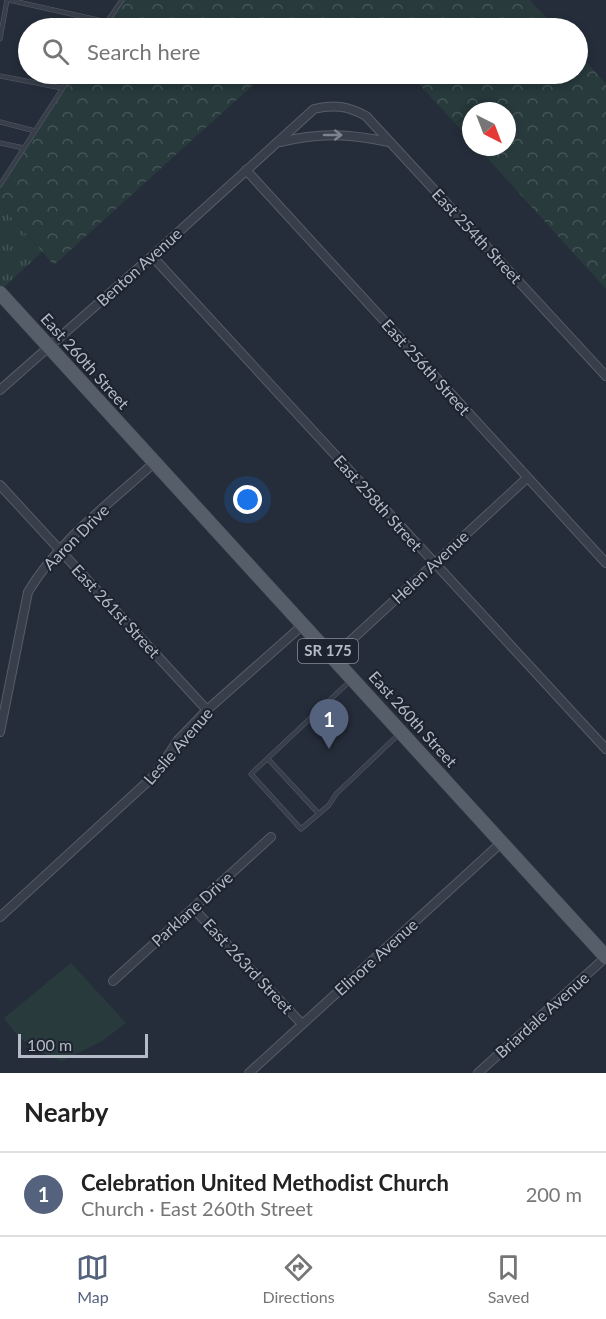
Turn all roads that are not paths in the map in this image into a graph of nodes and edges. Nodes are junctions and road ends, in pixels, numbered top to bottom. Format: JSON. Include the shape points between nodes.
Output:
{"nodes":[{"id":1,"x":8,"y":0,"type":"edge"},
{"id":2,"x":122,"y":0,"type":"edge"},
{"id":3,"x":89,"y":18,"type":"edge"},
{"id":4,"x":110,"y":18,"type":"edge"},
{"id":5,"x":0,"y":39,"type":"edge"},
{"id":6,"x":0,"y":76,"type":"edge"},
{"id":7,"x":18,"y":79,"type":"edge"},
{"id":8,"x":41,"y":84,"type":"edge"},
{"id":9,"x":65,"y":84,"type":"edge"},
{"id":10,"x":62,"y":88,"type":"junction"},
{"id":11,"x":341,"y":106,"type":"joint"},
{"id":12,"x":0,"y":122,"type":"edge"},
{"id":13,"x":35,"y":131,"type":"junction"},
{"id":14,"x":390,"y":142,"type":"junction"},
{"id":15,"x":0,"y":143,"type":"edge"},
{"id":16,"x":277,"y":143,"type":"junction"},
{"id":17,"x":24,"y":148,"type":"junction"},
{"id":18,"x":246,"y":170,"type":"junction"},
{"id":19,"x":0,"y":185,"type":"edge"},
{"id":20,"x":152,"y":256,"type":"junction"},
{"id":21,"x":0,"y":293,"type":"edge"},
{"id":22,"x":48,"y":346,"type":"junction"},
{"id":23,"x":606,"y":376,"type":"edge"},
{"id":24,"x":0,"y":390,"type":"edge"},
{"id":25,"x":155,"y":462,"type":"junction"},
{"id":26,"x":527,"y":478,"type":"junction"},
{"id":27,"x":0,"y":485,"type":"edge"},
{"id":28,"x":59,"y":549,"type":"junction"},
{"id":29,"x":606,"y":563,"type":"edge"},
{"id":30,"x":434,"y":564,"type":"junction"},
{"id":31,"x":304,"y":624,"type":"junction"},
{"id":32,"x":333,"y":657,"type":"junction"},
{"id":33,"x":353,"y":678,"type":"junction"},
{"id":34,"x":207,"y":710,"type":"junction"},
{"id":35,"x":0,"y":732,"type":"edge"},
{"id":36,"x":402,"y":732,"type":"junction"},
{"id":37,"x":606,"y":749,"type":"edge"},
{"id":38,"x":268,"y":759,"type":"junction"},
{"id":39,"x":319,"y":814,"type":"junction"},
{"id":40,"x":271,"y":837,"type":"dead end"},
{"id":41,"x":502,"y":842,"type":"junction"},
{"id":42,"x":193,"y":908,"type":"junction"},
{"id":43,"x":0,"y":917,"type":"edge"},
{"id":44,"x":606,"y":957,"type":"edge"},
{"id":45,"x":113,"y":981,"type":"dead end"},
{"id":46,"x":302,"y":1024,"type":"junction"},
{"id":47,"x":249,"y":1073,"type":"edge"},
{"id":48,"x":478,"y":1073,"type":"edge"}],
"edges":[{"from":1,"to":3,"type":"lane"},
{"from":1,"to":5,"type":"lane"},
{"from":2,"to":4,"type":"lane"},
{"from":6,"to":7,"type":"lane"},
{"from":8,"to":10,"type":"lane"},
{"from":9,"to":10,"type":"lane"},
{"from":10,"to":13,"type":"lane"},
{"from":11,"to":14,"type":"street","name":"East 254th Street","via":[[366,116]]},
{"from":11,"to":16,"type":"street","name":"Benton Avenue","via":[[314,109]]},
{"from":12,"to":13,"type":"lane"},
{"from":13,"to":17,"type":"lane"},
{"from":16,"to":14,"type":"street","name":"Benton Avenue","one_way":true,"via":[[307,135]]},
{"from":14,"to":23,"type":"street","name":"East 254th Street"},
{"from":15,"to":17,"type":"lane"},
{"from":16,"to":18,"type":"street","name":"Benton Avenue"},
{"from":17,"to":19,"type":"lane"},
{"from":18,"to":20,"type":"street","name":"Benton Avenue"},
{"from":18,"to":26,"type":"street","name":"East 256th Street"},
{"from":20,"to":22,"type":"street","name":"Benton Avenue"},
{"from":20,"to":30,"type":"street","name":"East 258th Street"},
{"from":21,"to":22,"type":"main road","name":"East 260th Street","number":"SR 175"},
{"from":22,"to":24,"type":"street","name":"Benton Avenue"},
{"from":22,"to":25,"type":"main road","name":"East 260th Street","number":"SR 175"},
{"from":25,"to":28,"type":"street","name":"Aaron Drive"},
{"from":25,"to":31,"type":"main road","name":"East 260th Street","number":"SR 175"},
{"from":26,"to":29,"type":"street","name":"East 256th Street"},
{"from":26,"to":30,"type":"street","name":"Helen Avenue"},
{"from":27,"to":28,"type":"street","name":"East 261st Street"},
{"from":28,"to":34,"type":"street","name":"East 261st Street"},
{"from":28,"to":35,"type":"street","name":"Aaron Drive","via":[[28,592]]},
{"from":30,"to":32,"type":"street","name":"Helen Avenue"},
{"from":30,"to":37,"type":"street","name":"East 258th Street"},
{"from":31,"to":32,"type":"main road","name":"East 260th Street","number":"SR 175"},
{"from":31,"to":34,"type":"street","name":"Leslie Avenue"},
{"from":32,"to":33,"type":"main road","name":"East 260th Street","number":"SR 175"},
{"from":33,"to":36,"type":"main road","name":"East 260th Street","number":"SR 175"},
{"from":33,"to":38,"type":"lane"},
{"from":34,"to":43,"type":"street","name":"Leslie Avenue","via":[[178,740],[156,774]]},
{"from":36,"to":39,"type":"lane"},
{"from":36,"to":41,"type":"main road","name":"East 260th Street","number":"SR 175"},
{"from":38,"to":39,"type":"lane"},
{"from":38,"to":39,"type":"lane","via":[[252,774],[302,829]]},
{"from":40,"to":42,"type":"street","name":"Parklane Drive"},
{"from":41,"to":44,"type":"main road","name":"East 260th Street","number":"SR 175"},
{"from":41,"to":46,"type":"street","name":"Elinore Avenue"},
{"from":42,"to":45,"type":"street","name":"Parklane Drive"},
{"from":42,"to":46,"type":"street","name":"East 263rd Street"},
{"from":44,"to":48,"type":"street","name":"Briardale Avenue"},
{"from":46,"to":47,"type":"street","name":"Elinore Avenue"}]}
